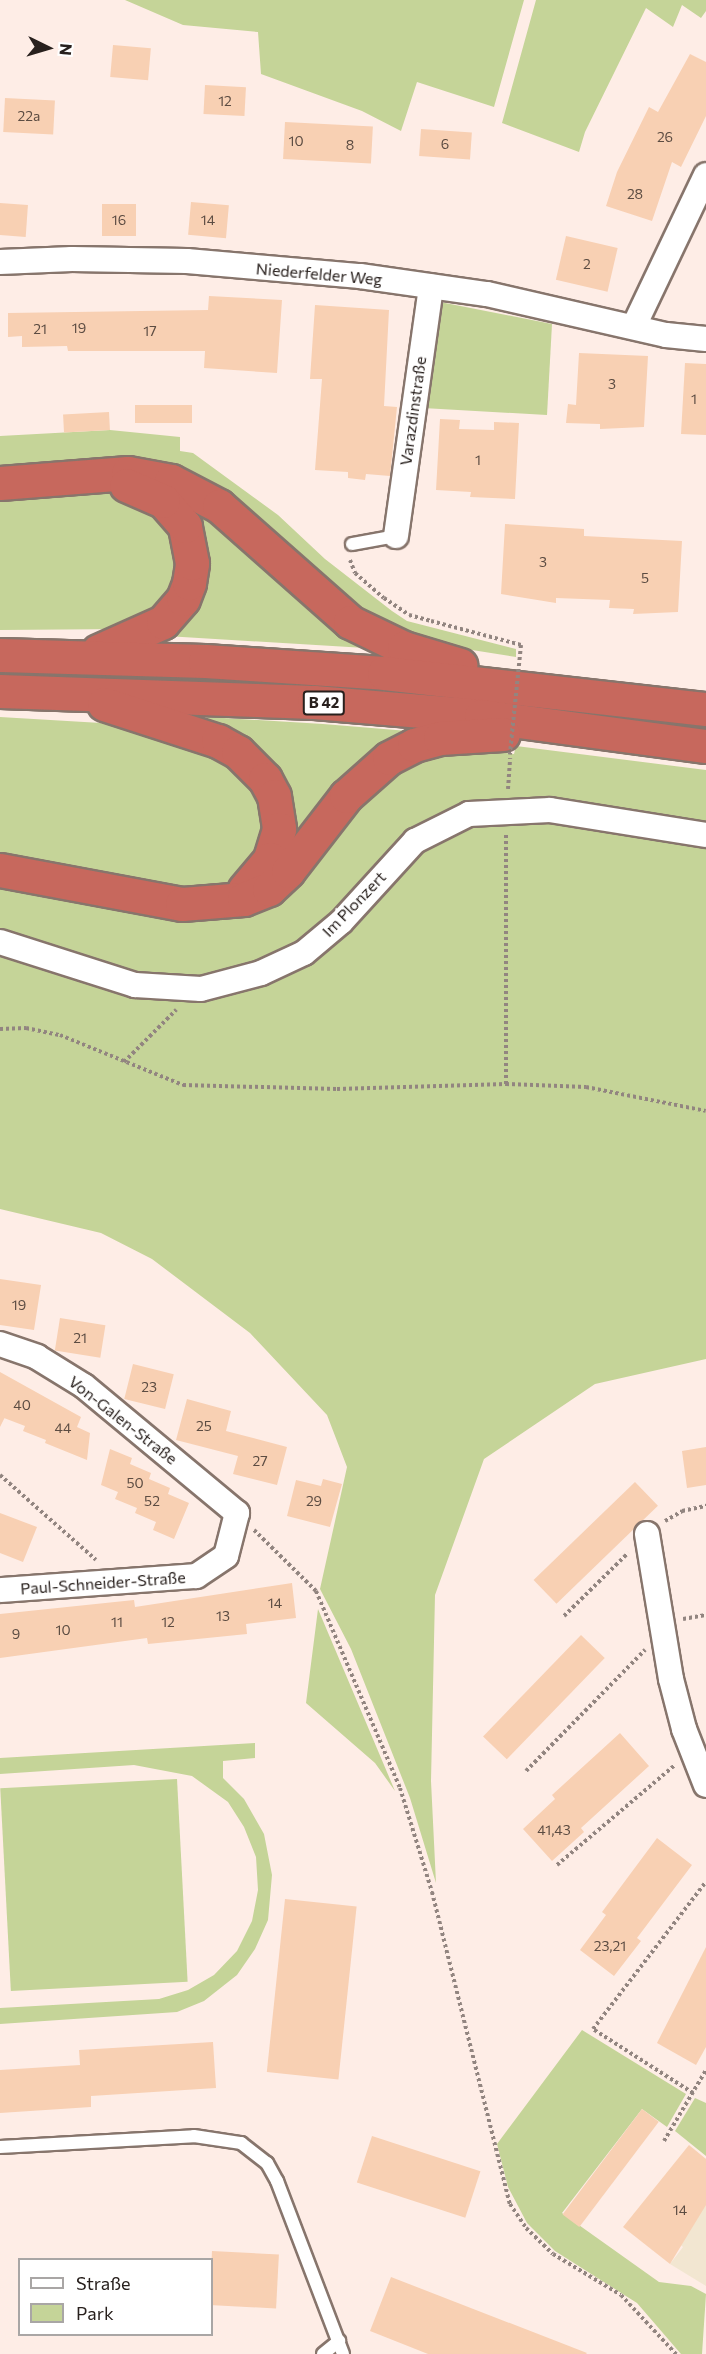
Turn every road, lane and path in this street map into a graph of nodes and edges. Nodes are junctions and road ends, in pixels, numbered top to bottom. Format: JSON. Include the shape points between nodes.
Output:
{"nodes":[{"id":1,"x":706,"y":175,"type":"edge"},
{"id":2,"x":0,"y":262,"type":"edge"},
{"id":3,"x":431,"y":286,"type":"junction"},
{"id":4,"x":634,"y":326,"type":"junction"},
{"id":5,"x":706,"y":339,"type":"edge"},
{"id":6,"x":86,"y":478,"type":"junction"},
{"id":7,"x":0,"y":483,"type":"edge"},
{"id":8,"x":396,"y":536,"type":"joint"},
{"id":9,"x":352,"y":544,"type":"joint"},
{"id":10,"x":0,"y":655,"type":"edge"},
{"id":11,"x":85,"y":656,"type":"junction"},
{"id":12,"x":537,"y":687,"type":"junction"},
{"id":13,"x":0,"y":692,"type":"edge"},
{"id":14,"x":62,"y":692,"type":"junction"},
{"id":15,"x":706,"y":709,"type":"edge"},
{"id":16,"x":585,"y":729,"type":"junction"},
{"id":17,"x":706,"y":746,"type":"edge"},
{"id":18,"x":506,"y":809,"type":"junction"},
{"id":19,"x":706,"y":835,"type":"edge"},
{"id":20,"x":0,"y":870,"type":"edge"},
{"id":21,"x":220,"y":903,"type":"junction"},
{"id":22,"x":0,"y":942,"type":"edge"},
{"id":23,"x":183,"y":990,"type":"junction"},
{"id":24,"x":0,"y":1029,"type":"edge"},
{"id":25,"x":124,"y":1062,"type":"junction"},
{"id":26,"x":506,"y":1084,"type":"junction"},
{"id":27,"x":706,"y":1111,"type":"edge"},
{"id":28,"x":0,"y":1344,"type":"edge"},
{"id":29,"x":0,"y":1475,"type":"edge"},
{"id":30,"x":706,"y":1506,"type":"edge"},
{"id":31,"x":237,"y":1513,"type":"junction"},
{"id":32,"x":647,"y":1534,"type":"junction"},
{"id":33,"x":121,"y":1582,"type":"junction"},
{"id":34,"x":0,"y":1590,"type":"edge"},
{"id":35,"x":564,"y":1616,"type":"dead end"},
{"id":36,"x":664,"y":1641,"type":"junction"},
{"id":37,"x":692,"y":1752,"type":"junction"},
{"id":38,"x":526,"y":1771,"type":"dead end"},
{"id":39,"x":706,"y":1785,"type":"edge"},
{"id":40,"x":557,"y":1865,"type":"dead end"},
{"id":41,"x":706,"y":1882,"type":"edge"},
{"id":42,"x":706,"y":2070,"type":"edge"},
{"id":43,"x":693,"y":2093,"type":"junction"},
{"id":44,"x":664,"y":2141,"type":"dead end"},
{"id":45,"x":0,"y":2147,"type":"edge"},
{"id":46,"x":339,"y":2341,"type":"junction"},
{"id":47,"x":323,"y":2354,"type":"edge"},
{"id":48,"x":343,"y":2354,"type":"edge"},
{"id":49,"x":676,"y":2354,"type":"edge"}],
"edges":[{"from":1,"to":4,"type":"street"},
{"from":2,"to":3,"type":"street","name":"Niederfelder Weg","via":[[187,261]]},
{"from":3,"to":4,"type":"street","name":"Niederfelder Weg"},
{"from":3,"to":8,"type":"street","name":"Varazdinstraße"},
{"from":4,"to":5,"type":"street","name":"Niederfelder Weg","via":[[666,335]]},
{"from":6,"to":7,"type":"highway"},
{"from":6,"to":11,"type":"highway","via":[[129,486],[162,501],[185,526],[192,563],[183,599],[163,622]]},
{"from":6,"to":12,"type":"highway","via":[[142,474],[188,488],[219,506],[350,622],[422,654]]},
{"from":8,"to":9,"type":"lane"},
{"from":9,"to":18,"type":"path","bridge":true,"via":[[351,567],[355,573],[409,615],[521,645]]},
{"from":10,"to":11,"type":"highway","number":"B 42"},
{"from":11,"to":12,"type":"highway","number":"B 42","via":[[384,673]]},
{"from":12,"to":15,"type":"highway","number":"B 42"},
{"from":13,"to":14,"type":"highway","number":"B 42"},
{"from":14,"to":16,"type":"highway","number":"B 42","via":[[314,702]]},
{"from":14,"to":21,"type":"highway","via":[[197,731],[238,752],[265,779],[278,814],[275,846],[250,886]]},
{"from":16,"to":17,"type":"highway","number":"B 42"},
{"from":16,"to":21,"type":"highway","via":[[440,738],[414,745],[389,758],[360,782],[269,889]]},
{"from":18,"to":19,"type":"street","name":"Im Plonzert","via":[[580,813]]},
{"from":18,"to":23,"type":"street","name":"Im Plonzert","via":[[469,814],[415,841],[341,922],[304,953],[261,973]]},
{"from":18,"to":26,"type":"path"},
{"from":20,"to":21,"type":"highway","via":[[166,902]]},
{"from":22,"to":23,"type":"street","name":"Im Plonzert","via":[[135,985]]},
{"from":23,"to":25,"type":"path","via":[[169,1020]]},
{"from":24,"to":25,"type":"path","via":[[26,1028],[60,1035]]},
{"from":25,"to":26,"type":"path","via":[[170,1081],[197,1086],[337,1089]]},
{"from":26,"to":27,"type":"path","via":[[586,1087]]},
{"from":28,"to":31,"type":"street","name":"Von-Galen-Straße","via":[[37,1356],[84,1386]]},
{"from":29,"to":33,"type":"path"},
{"from":30,"to":32,"type":"path","via":[[672,1515]]},
{"from":31,"to":33,"type":"street","name":"Paul-Schneider-Straße","via":[[226,1556],[211,1569],[196,1576]]},
{"from":31,"to":49,"type":"path","via":[[316,1591],[400,1788],[432,1892],[510,2204],[526,2228],[553,2254],[621,2295]]},
{"from":32,"to":35,"type":"path"},
{"from":32,"to":36,"type":"street"},
{"from":33,"to":34,"type":"street","name":"Paul-Schneider-Straße"},
{"from":36,"to":37,"type":"street"},
{"from":36,"to":38,"type":"path","via":[[646,1648]]},
{"from":37,"to":39,"type":"street"},
{"from":37,"to":40,"type":"path"},
{"from":41,"to":43,"type":"path","via":[[593,2029]]},
{"from":42,"to":43,"type":"path"},
{"from":43,"to":44,"type":"path"},
{"from":45,"to":46,"type":"lane","via":[[194,2136],[242,2143],[267,2163],[277,2181]]},
{"from":46,"to":47,"type":"lane"},
{"from":46,"to":48,"type":"lane"}]}
